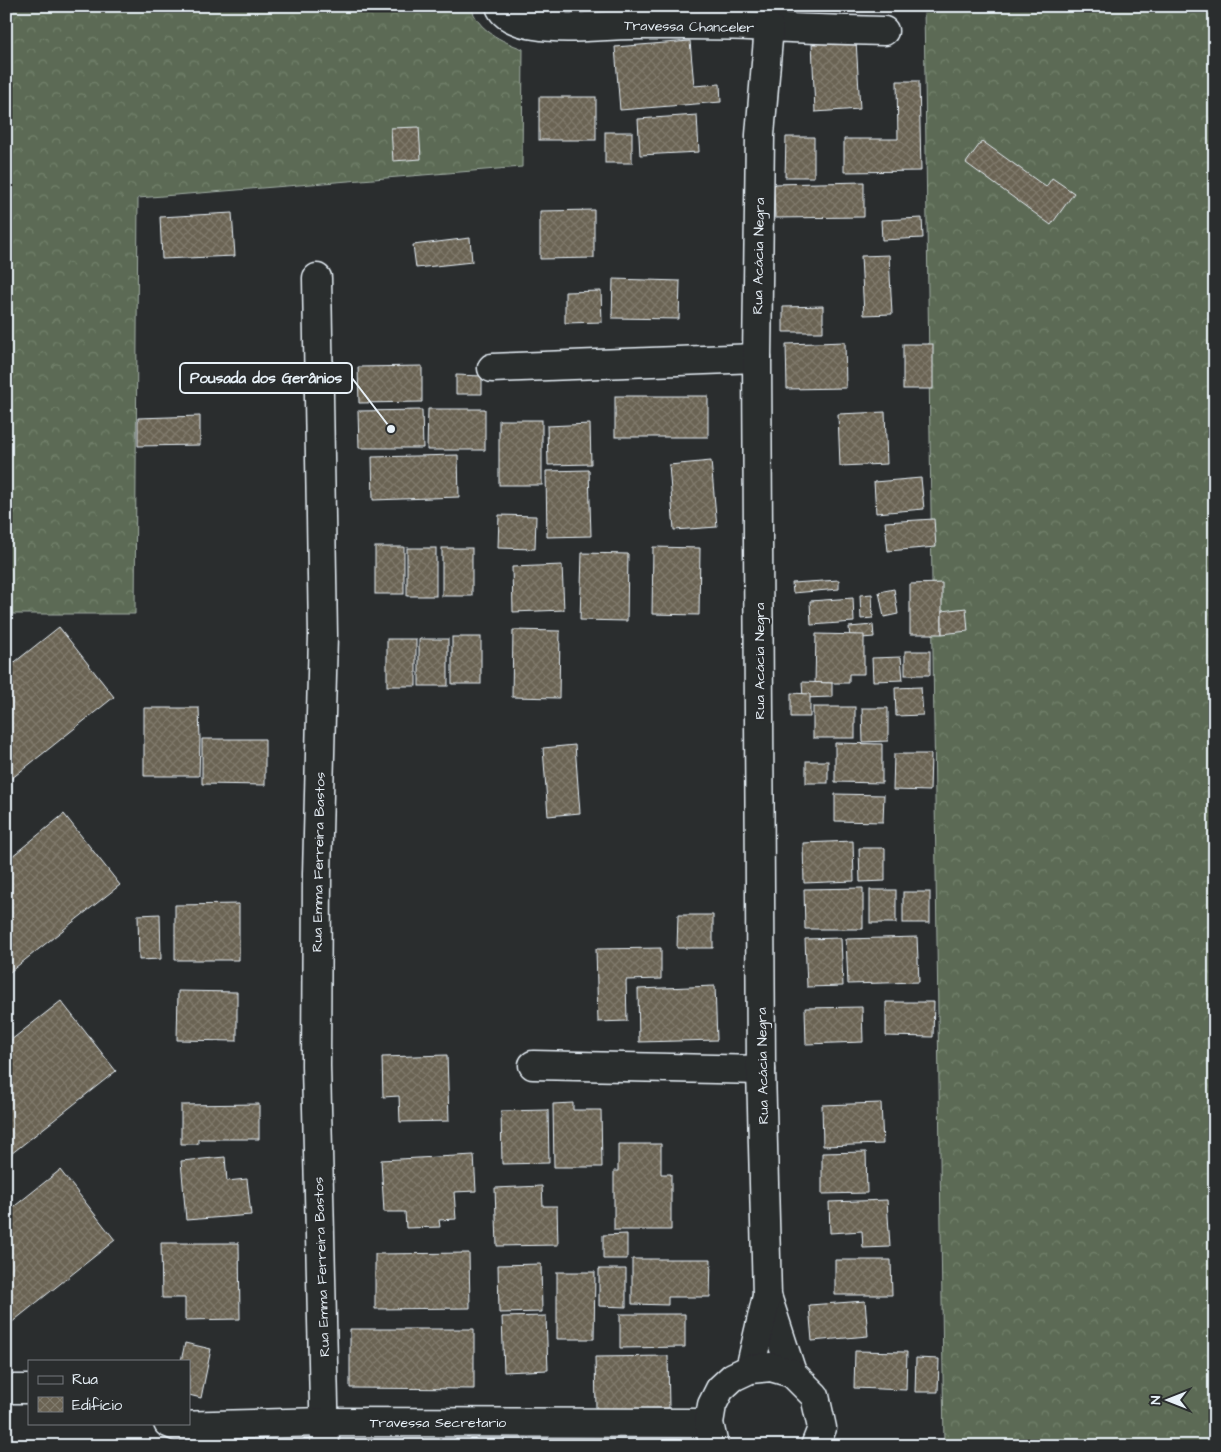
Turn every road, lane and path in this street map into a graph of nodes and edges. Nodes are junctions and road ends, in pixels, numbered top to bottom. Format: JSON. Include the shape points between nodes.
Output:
{"nodes":[{"id":1,"x":500,"y":6,"type":"edge"},
{"id":2,"x":558,"y":16,"type":"edge"},
{"id":3,"x":767,"y":16,"type":"edge"},
{"id":4,"x":884,"y":31,"type":"dead end"},
{"id":5,"x":317,"y":278,"type":"dead end"},
{"id":6,"x":757,"y":358,"type":"junction"},
{"id":7,"x":492,"y":368,"type":"dead end"},
{"id":8,"x":533,"y":1065,"type":"dead end"},
{"id":9,"x":762,"y":1070,"type":"junction"},
{"id":10,"x":767,"y":1296,"type":"junction"},
{"id":11,"x":750,"y":1369,"type":"junction"},
{"id":12,"x":792,"y":1373,"type":"junction"},
{"id":13,"x":28,"y":1388,"type":"edge"},
{"id":14,"x":6,"y":1389,"type":"edge"},
{"id":15,"x":171,"y":1424,"type":"edge"},
{"id":16,"x":325,"y":1434,"type":"edge"},
{"id":17,"x":712,"y":1434,"type":"edge"},
{"id":18,"x":815,"y":1446,"type":"edge"}],
"edges":[{"from":1,"to":2,"type":"street","name":"Travessa Chanceler","via":[[516,20],[534,25]]},
{"from":2,"to":3,"type":"street","name":"Travessa Chanceler","via":[[635,24]]},
{"from":3,"to":4,"type":"street","name":"Travessa Chanceler","via":[[809,30]]},
{"from":3,"to":6,"type":"street","name":"Rua Acácia Negra","via":[[760,135]]},
{"from":5,"to":16,"type":"street","name":"Rua Emma Ferreira Bastos","via":[[323,635],[316,1066]]},
{"from":6,"to":7,"type":"street"},
{"from":6,"to":9,"type":"street","name":"Rua Acácia Negra"},
{"from":8,"to":9,"type":"street"},
{"from":9,"to":10,"type":"street","name":"Rua Acácia Negra"},
{"from":10,"to":11,"type":"street","name":"Rua Acácia Negra"},
{"from":10,"to":12,"type":"street","name":"Rua Acácia Negra"},
{"from":11,"to":12,"type":"street","via":[[771,1367]]},
{"from":11,"to":17,"type":"street","via":[[733,1377],[720,1389],[712,1405]]},
{"from":12,"to":18,"type":"street","via":[[815,1396],[822,1428]]},
{"from":13,"to":14,"type":"street"},
{"from":15,"to":16,"type":"street","name":"Travessa Secretario"},
{"from":16,"to":17,"type":"street","name":"Travessa Secretario"}]}
